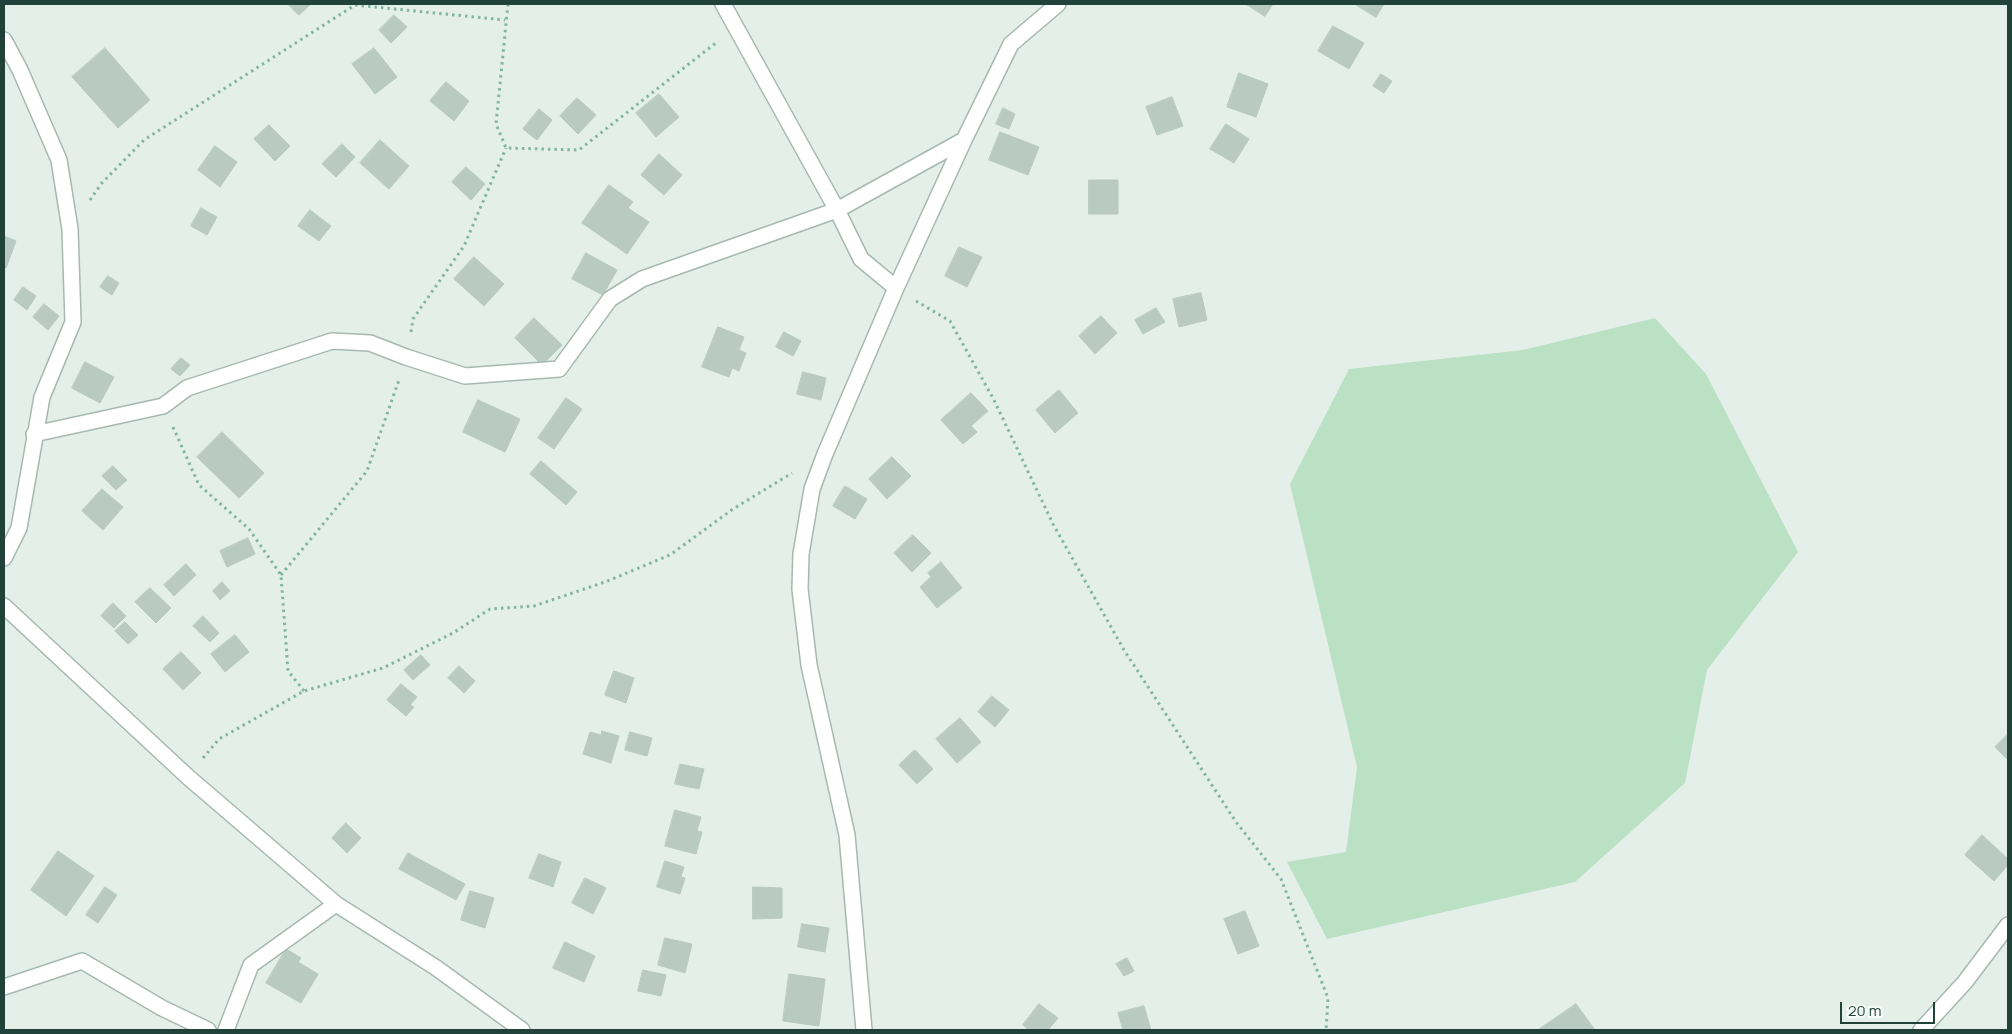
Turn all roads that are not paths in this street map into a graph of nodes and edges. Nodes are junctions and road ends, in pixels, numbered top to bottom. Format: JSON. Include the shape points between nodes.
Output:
{"nodes":[{"id":1,"x":723,"y":4,"type":"edge"},
{"id":2,"x":1058,"y":4,"type":"edge"},
{"id":3,"x":4,"y":40,"type":"edge"},
{"id":4,"x":964,"y":140,"type":"junction"},
{"id":5,"x":837,"y":210,"type":"junction"},
{"id":6,"x":896,"y":288,"type":"junction"},
{"id":7,"x":34,"y":434,"type":"junction"},
{"id":8,"x":4,"y":558,"type":"edge"},
{"id":9,"x":4,"y":606,"type":"edge"},
{"id":10,"x":336,"y":904,"type":"junction"},
{"id":11,"x":2008,"y":925,"type":"edge"},
{"id":12,"x":4,"y":987,"type":"edge"},
{"id":13,"x":208,"y":1030,"type":"edge"},
{"id":14,"x":226,"y":1030,"type":"edge"},
{"id":15,"x":522,"y":1030,"type":"edge"},
{"id":16,"x":864,"y":1030,"type":"edge"},
{"id":17,"x":1921,"y":1030,"type":"edge"}],
"edges":[{"from":1,"to":5,"type":"street"},
{"from":2,"to":4,"type":"street","via":[[1011,44]]},
{"from":3,"to":7,"type":"street","via":[[59,160],[70,230],[73,322],[42,397]]},
{"from":4,"to":5,"type":"street"},
{"from":4,"to":6,"type":"street"},
{"from":5,"to":6,"type":"street","via":[[861,259]]},
{"from":5,"to":7,"type":"street","via":[[642,279],[610,299],[559,369],[465,376],[370,343],[332,341],[187,388],[163,406]]},
{"from":6,"to":16,"type":"street","via":[[812,489],[801,554],[800,589],[808,665],[847,835]]},
{"from":7,"to":8,"type":"street","via":[[19,528]]},
{"from":9,"to":10,"type":"street","via":[[188,777]]},
{"from":10,"to":14,"type":"street","via":[[251,965]]},
{"from":10,"to":15,"type":"street","via":[[435,967]]},
{"from":11,"to":17,"type":"street","via":[[1965,982]]},
{"from":12,"to":13,"type":"street","via":[[82,961],[162,1008]]}]}
